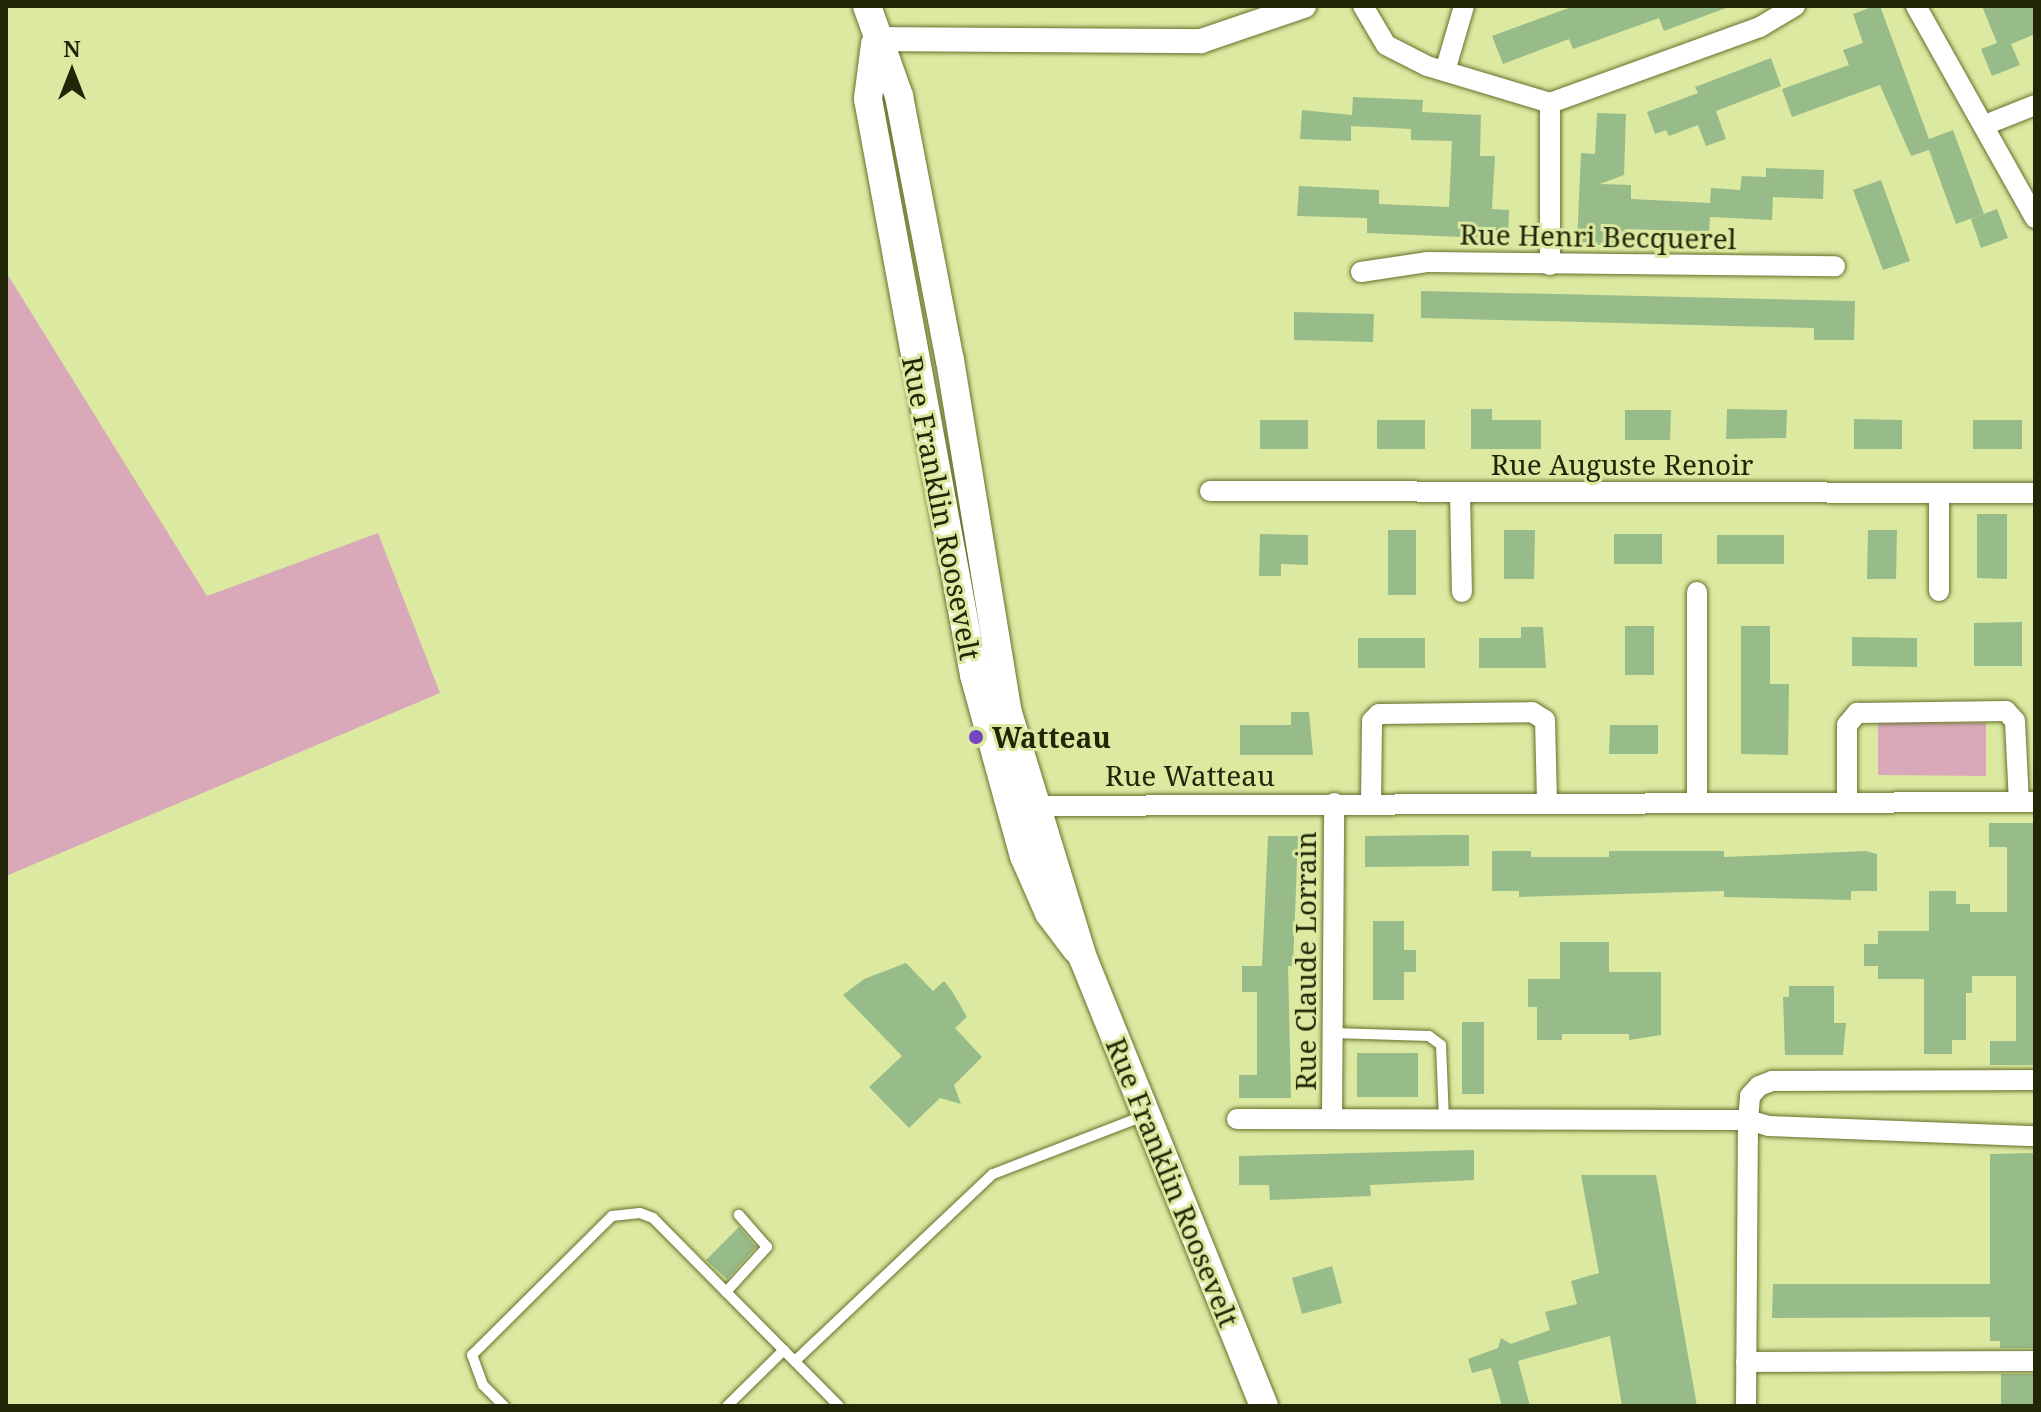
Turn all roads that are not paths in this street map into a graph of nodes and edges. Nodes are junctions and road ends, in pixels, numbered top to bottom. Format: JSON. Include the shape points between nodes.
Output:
{"nodes":[{"id":1,"x":867,"y":6,"type":"edge"},
{"id":2,"x":1304,"y":6,"type":"edge"},
{"id":3,"x":1363,"y":6,"type":"edge"},
{"id":4,"x":1464,"y":6,"type":"edge"},
{"id":5,"x":1795,"y":6,"type":"edge"},
{"id":6,"x":1916,"y":6,"type":"edge"},
{"id":7,"x":875,"y":39,"type":"junction"},
{"id":8,"x":1445,"y":71,"type":"junction"},
{"id":9,"x":1550,"y":103,"type":"junction"},
{"id":10,"x":2035,"y":105,"type":"edge"},
{"id":11,"x":1985,"y":125,"type":"junction"},
{"id":12,"x":2035,"y":218,"type":"edge"},
{"id":13,"x":1550,"y":265,"type":"junction"},
{"id":14,"x":1835,"y":266,"type":"dead end"},
{"id":15,"x":1361,"y":272,"type":"dead end"},
{"id":16,"x":1210,"y":491,"type":"dead end"},
{"id":17,"x":1460,"y":492,"type":"junction"},
{"id":18,"x":1939,"y":493,"type":"junction"},
{"id":19,"x":2035,"y":493,"type":"edge"},
{"id":20,"x":1939,"y":591,"type":"dead end"},
{"id":21,"x":1462,"y":592,"type":"dead end"},
{"id":22,"x":1697,"y":592,"type":"dead end"},
{"id":23,"x":1547,"y":802,"type":"junction"},
{"id":24,"x":1697,"y":802,"type":"junction"},
{"id":25,"x":1847,"y":802,"type":"junction"},
{"id":26,"x":2027,"y":802,"type":"edge"},
{"id":27,"x":1334,"y":803,"type":"junction"},
{"id":28,"x":1371,"y":803,"type":"junction"},
{"id":29,"x":1022,"y":806,"type":"junction"},
{"id":30,"x":1333,"y":1033,"type":"junction"},
{"id":31,"x":2035,"y":1080,"type":"edge"},
{"id":32,"x":1145,"y":1116,"type":"junction"},
{"id":33,"x":1237,"y":1119,"type":"dead end"},
{"id":34,"x":1332,"y":1119,"type":"junction"},
{"id":35,"x":1444,"y":1119,"type":"junction"},
{"id":36,"x":1748,"y":1120,"type":"junction"},
{"id":37,"x":2035,"y":1136,"type":"edge"},
{"id":38,"x":739,"y":1215,"type":"dead end"},
{"id":39,"x":726,"y":1292,"type":"junction"},
{"id":40,"x":784,"y":1350,"type":"junction"},
{"id":41,"x":795,"y":1361,"type":"junction"},
{"id":42,"x":2035,"y":1361,"type":"edge"},
{"id":43,"x":1746,"y":1362,"type":"junction"},
{"id":44,"x":504,"y":1406,"type":"edge"},
{"id":45,"x":727,"y":1406,"type":"edge"},
{"id":46,"x":839,"y":1406,"type":"edge"},
{"id":47,"x":1264,"y":1406,"type":"edge"},
{"id":48,"x":1746,"y":1406,"type":"edge"}],
"edges":[{"from":1,"to":7,"type":"main road","name":"Rue Franklin Roosevelt"},
{"from":2,"to":7,"type":"street","via":[[1201,41]]},
{"from":3,"to":8,"type":"street","via":[[1386,45]]},
{"from":4,"to":8,"type":"street"},
{"from":5,"to":9,"type":"street","via":[[1760,27]]},
{"from":6,"to":11,"type":"street"},
{"from":7,"to":29,"type":"main road","name":"Rue Franklin Roosevelt","via":[[868,99],[974,675]]},
{"from":8,"to":9,"type":"street"},
{"from":9,"to":13,"type":"street"},
{"from":10,"to":11,"type":"street"},
{"from":11,"to":12,"type":"street"},
{"from":13,"to":14,"type":"street","name":"Rue Henri Becquerel"},
{"from":13,"to":15,"type":"street","name":"Rue Henri Becquerel","via":[[1428,262]]},
{"from":16,"to":17,"type":"street","name":"Rue Auguste Renoir"},
{"from":17,"to":18,"type":"street","name":"Rue Auguste Renoir"},
{"from":17,"to":21,"type":"street"},
{"from":18,"to":19,"type":"street","name":"Rue Auguste Renoir"},
{"from":18,"to":20,"type":"street"},
{"from":22,"to":24,"type":"street"},
{"from":23,"to":24,"type":"street","name":"Rue Watteau"},
{"from":23,"to":28,"type":"street","name":"Rue Watteau"},
{"from":23,"to":28,"type":"street","via":[[1545,720],[1532,712],[1379,714],[1372,721]]},
{"from":24,"to":25,"type":"street","name":"Rue Watteau"},
{"from":25,"to":26,"type":"street","name":"Rue Watteau"},
{"from":25,"to":26,"type":"street","name":"Rue Watteau","via":[[1847,725],[1857,713],[2006,711],[2015,721]]},
{"from":27,"to":28,"type":"street","name":"Rue Watteau"},
{"from":27,"to":29,"type":"street","name":"Rue Watteau"},
{"from":27,"to":30,"type":"street","name":"Rue Claude Lorrain"},
{"from":29,"to":32,"type":"main road","name":"Rue Franklin Roosevelt","via":[[1049,913],[1083,958]]},
{"from":30,"to":34,"type":"street","name":"Rue Claude Lorrain"},
{"from":30,"to":35,"type":"lane","via":[[1429,1036],[1441,1045]]},
{"from":31,"to":36,"type":"street","via":[[1772,1081],[1750,1096]]},
{"from":32,"to":41,"type":"lane","via":[[993,1174]]},
{"from":32,"to":47,"type":"main road","name":"Rue Franklin Roosevelt"},
{"from":33,"to":34,"type":"street","name":"Rue Claude Lorrain"},
{"from":34,"to":35,"type":"street","name":"Rue Claude Lorrain"},
{"from":35,"to":36,"type":"street","name":"Rue Claude Lorrain"},
{"from":36,"to":37,"type":"street","name":"Rue Claude Lorrain","via":[[1769,1126]]},
{"from":36,"to":43,"type":"street"},
{"from":38,"to":39,"type":"lane","via":[[767,1247]]},
{"from":39,"to":40,"type":"lane"},
{"from":39,"to":44,"type":"lane","via":[[653,1218],[640,1213],[612,1216],[472,1355],[483,1385]]},
{"from":40,"to":41,"type":"lane"},
{"from":40,"to":45,"type":"lane"},
{"from":41,"to":46,"type":"lane"},
{"from":42,"to":43,"type":"street"},
{"from":43,"to":48,"type":"street"}]}
